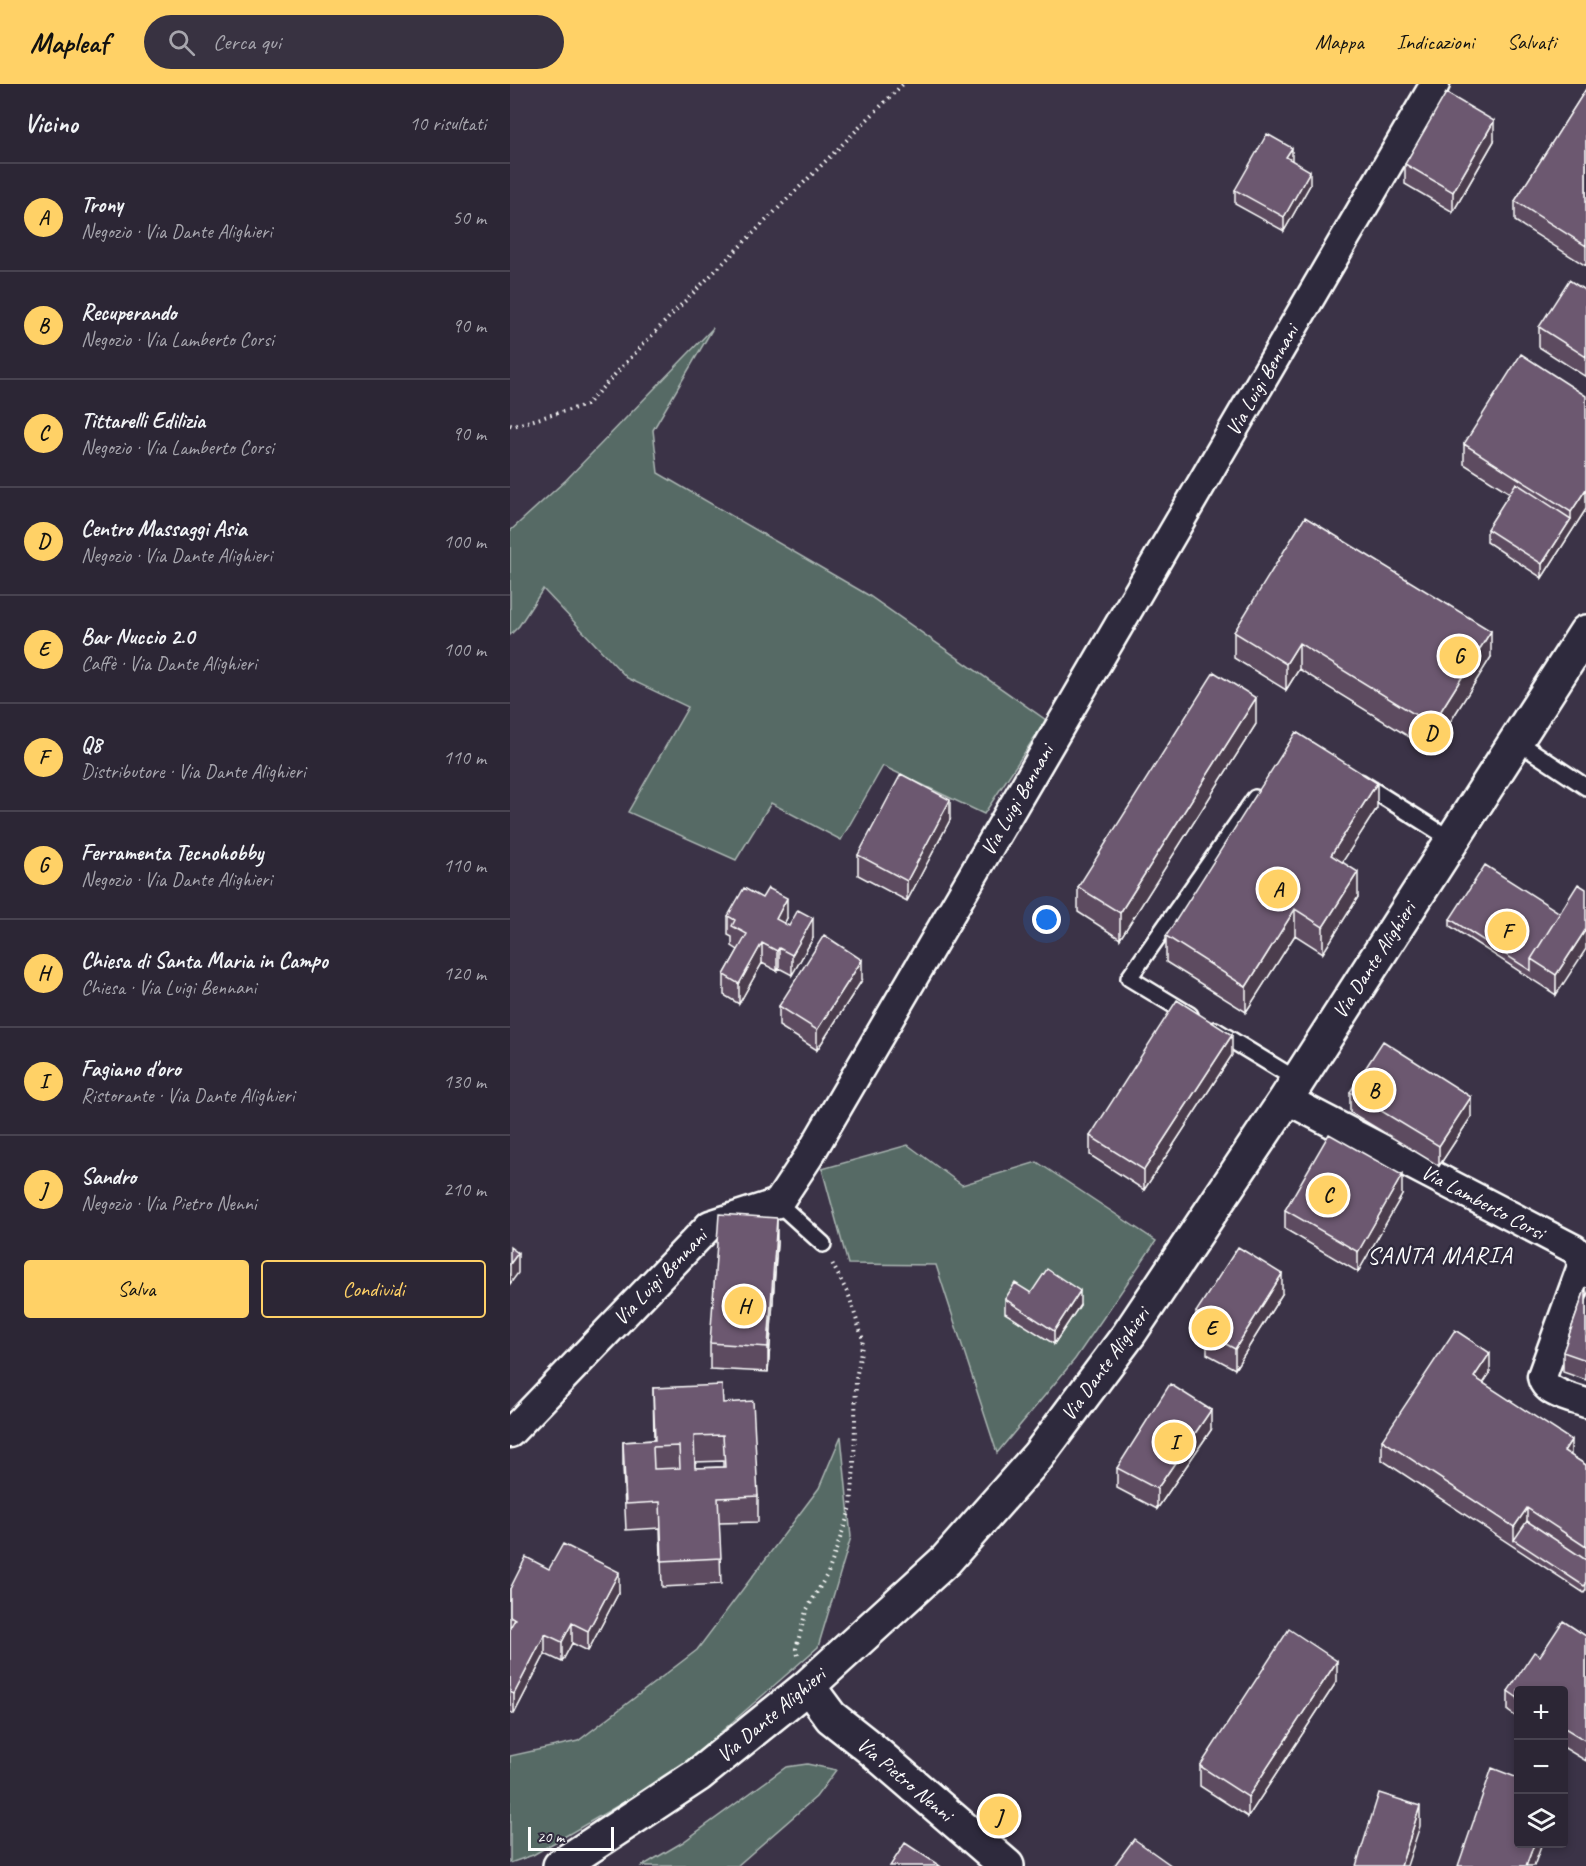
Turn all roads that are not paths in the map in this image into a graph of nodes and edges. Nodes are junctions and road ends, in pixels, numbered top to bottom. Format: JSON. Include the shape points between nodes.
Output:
{"nodes":[{"id":1,"x":1435,"y":84,"type":"edge"},
{"id":2,"x":1586,"y":632,"type":"edge"},
{"id":3,"x":1515,"y":740,"type":"junction"},
{"id":4,"x":1344,"y":772,"type":"edge"},
{"id":5,"x":1586,"y":787,"type":"edge"},
{"id":6,"x":1261,"y":788,"type":"edge"},
{"id":7,"x":1452,"y":840,"type":"junction"},
{"id":8,"x":1292,"y":1089,"type":"junction"},
{"id":9,"x":778,"y":1203,"type":"junction"},
{"id":10,"x":823,"y":1244,"type":"road end"},
{"id":11,"x":1586,"y":1403,"type":"edge"},
{"id":12,"x":510,"y":1433,"type":"edge"},
{"id":13,"x":808,"y":1686,"type":"junction"},
{"id":14,"x":560,"y":1866,"type":"edge"},
{"id":15,"x":1007,"y":1866,"type":"edge"}],
"edges":[{"from":1,"to":9,"type":"street","name":"Via Luigi Bennani"},
{"from":2,"to":3,"type":"main road","name":"Via Dante Alighieri"},
{"from":3,"to":5,"type":"lane"},
{"from":3,"to":7,"type":"main road","name":"Via Dante Alighieri"},
{"from":4,"to":7,"type":"lane"},
{"from":6,"to":8,"type":"lane","via":[[1129,978]]},
{"from":7,"to":8,"type":"main road","name":"Via Dante Alighieri"},
{"from":8,"to":11,"type":"street","name":"Via Lamberto Corsi","via":[[1580,1254],[1581,1269],[1542,1376],[1548,1389]]},
{"from":8,"to":13,"type":"main road","name":"Via Dante Alighieri","via":[[1129,1334],[1038,1456],[946,1560]]},
{"from":9,"to":10,"type":"lane"},
{"from":9,"to":12,"type":"street","name":"Via Luigi Bennani","via":[[710,1225]]},
{"from":13,"to":14,"type":"main road","name":"Via Dante Alighieri","via":[[698,1775]]},
{"from":13,"to":15,"type":"main road","name":"Via Pietro Nenni","via":[[831,1717]]}]}
